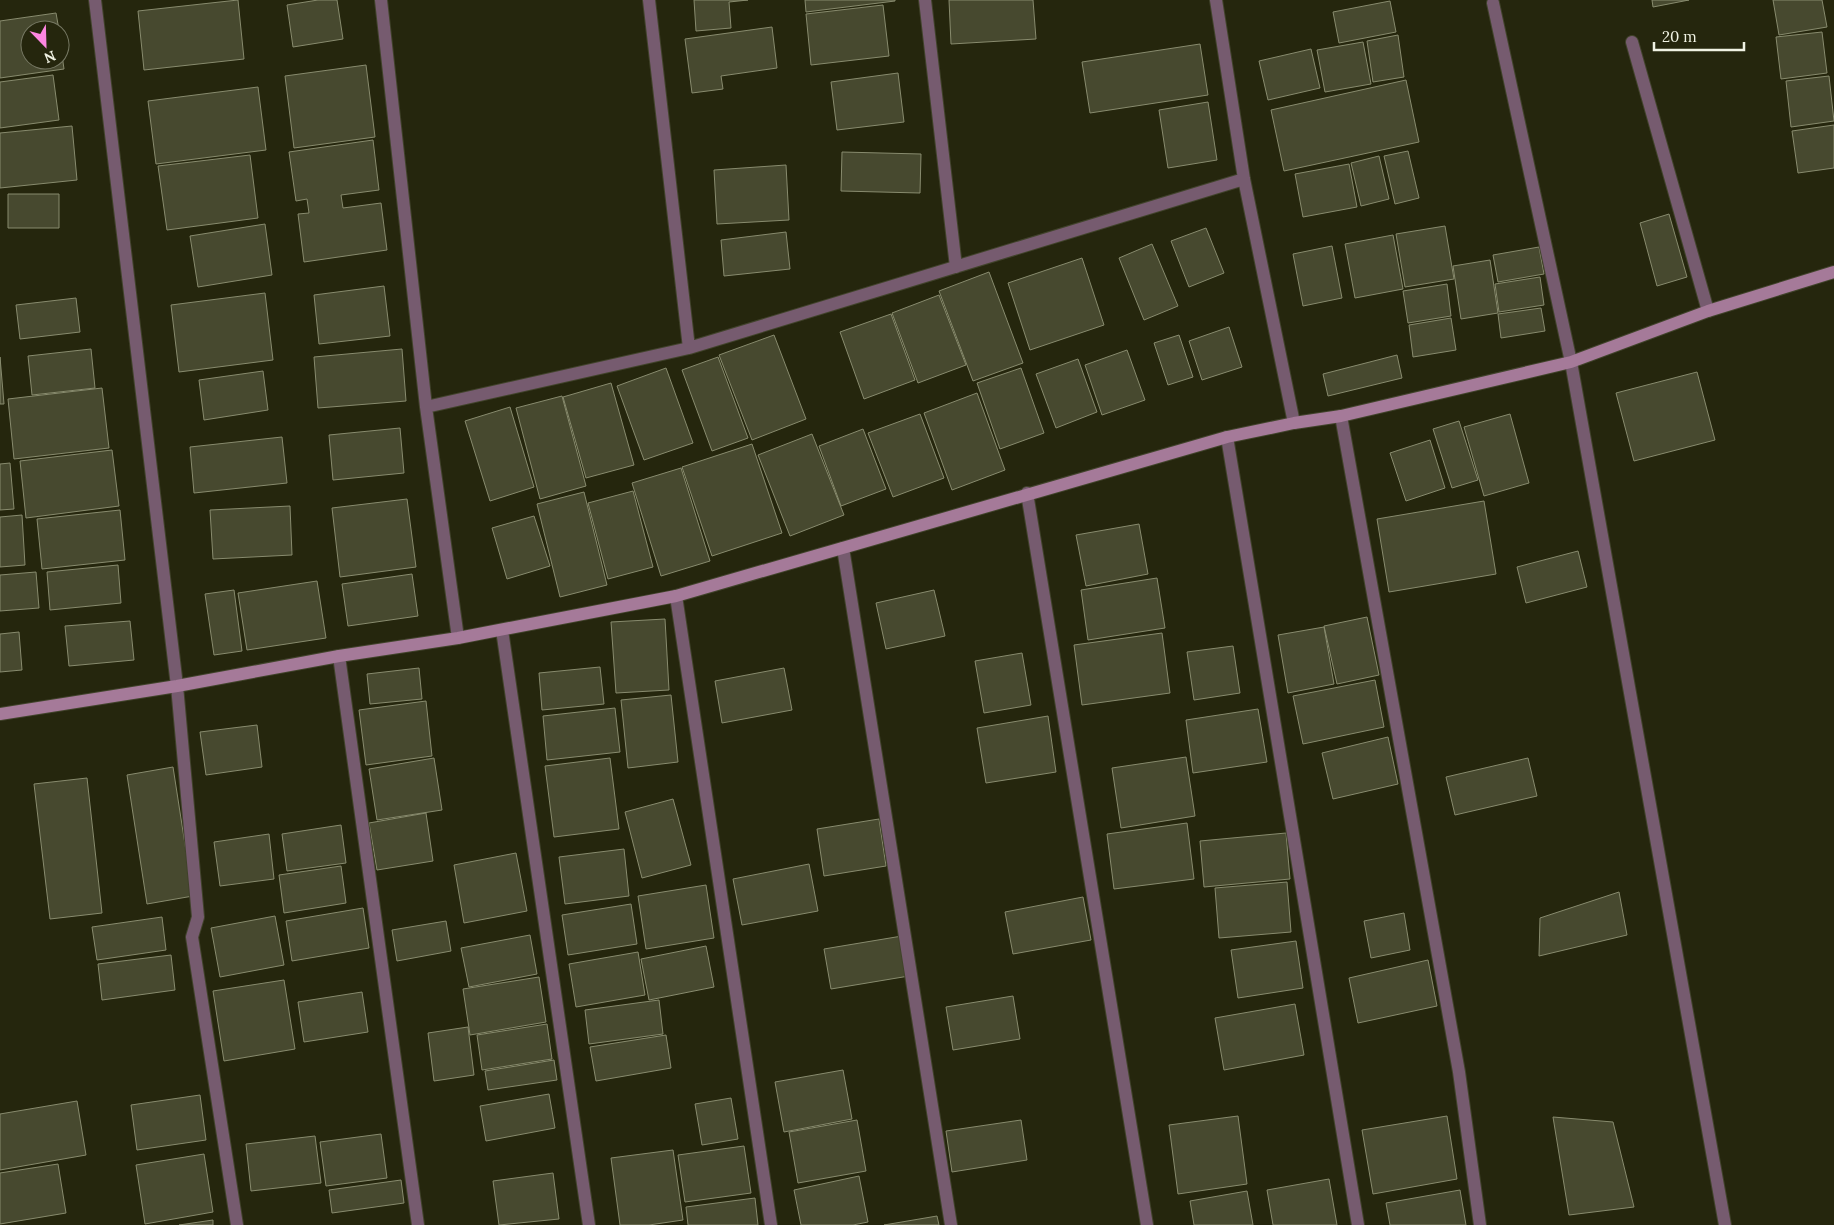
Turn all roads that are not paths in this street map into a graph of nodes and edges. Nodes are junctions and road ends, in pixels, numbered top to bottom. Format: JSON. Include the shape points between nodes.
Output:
{"nodes":[{"id":1,"x":95,"y":0,"type":"edge"},
{"id":2,"x":381,"y":0,"type":"edge"},
{"id":3,"x":649,"y":0,"type":"edge"},
{"id":4,"x":925,"y":0,"type":"edge"},
{"id":5,"x":1216,"y":0,"type":"edge"},
{"id":6,"x":1494,"y":3,"type":"dead end"},
{"id":7,"x":1632,"y":42,"type":"dead end"},
{"id":8,"x":1244,"y":179,"type":"junction"},
{"id":9,"x":956,"y":267,"type":"junction"},
{"id":10,"x":1834,"y":272,"type":"edge"},
{"id":11,"x":1708,"y":311,"type":"junction"},
{"id":12,"x":689,"y":348,"type":"junction"},
{"id":13,"x":1571,"y":362,"type":"junction"},
{"id":14,"x":426,"y":407,"type":"junction"},
{"id":15,"x":1341,"y":416,"type":"junction"},
{"id":16,"x":1294,"y":423,"type":"junction"},
{"id":17,"x":1227,"y":437,"type":"junction"},
{"id":18,"x":1027,"y":493,"type":"junction"},
{"id":19,"x":843,"y":548,"type":"junction"},
{"id":20,"x":676,"y":596,"type":"junction"},
{"id":21,"x":502,"y":630,"type":"junction"},
{"id":22,"x":458,"y":638,"type":"junction"},
{"id":23,"x":338,"y":656,"type":"junction"},
{"id":24,"x":177,"y":686,"type":"junction"},
{"id":25,"x":0,"y":714,"type":"edge"},
{"id":26,"x":237,"y":1225,"type":"edge"},
{"id":27,"x":418,"y":1225,"type":"edge"},
{"id":28,"x":589,"y":1225,"type":"edge"},
{"id":29,"x":771,"y":1225,"type":"edge"},
{"id":30,"x":951,"y":1225,"type":"edge"},
{"id":31,"x":1147,"y":1225,"type":"edge"},
{"id":32,"x":1358,"y":1225,"type":"edge"},
{"id":33,"x":1480,"y":1225,"type":"edge"},
{"id":34,"x":1725,"y":1225,"type":"edge"}],
"edges":[{"from":1,"to":24,"type":"street"},
{"from":2,"to":14,"type":"street"},
{"from":3,"to":12,"type":"street"},
{"from":4,"to":9,"type":"street"},
{"from":5,"to":8,"type":"street"},
{"from":6,"to":13,"type":"street"},
{"from":7,"to":11,"type":"street"},
{"from":8,"to":9,"type":"street"},
{"from":8,"to":16,"type":"street"},
{"from":9,"to":12,"type":"street"},
{"from":10,"to":11,"type":"street"},
{"from":11,"to":13,"type":"street"},
{"from":12,"to":14,"type":"street"},
{"from":13,"to":15,"type":"street"},
{"from":13,"to":34,"type":"street"},
{"from":14,"to":22,"type":"street"},
{"from":15,"to":16,"type":"street"},
{"from":15,"to":33,"type":"street","via":[[1460,1072]]},
{"from":16,"to":17,"type":"street"},
{"from":17,"to":18,"type":"street"},
{"from":17,"to":32,"type":"street"},
{"from":18,"to":19,"type":"street"},
{"from":18,"to":31,"type":"street"},
{"from":19,"to":20,"type":"street"},
{"from":19,"to":30,"type":"street"},
{"from":20,"to":21,"type":"street"},
{"from":20,"to":29,"type":"street"},
{"from":21,"to":22,"type":"street"},
{"from":21,"to":28,"type":"street"},
{"from":22,"to":23,"type":"street"},
{"from":23,"to":24,"type":"street"},
{"from":23,"to":27,"type":"street"},
{"from":24,"to":25,"type":"street"},
{"from":24,"to":26,"type":"street","via":[[198,917],[192,937]]}]}
